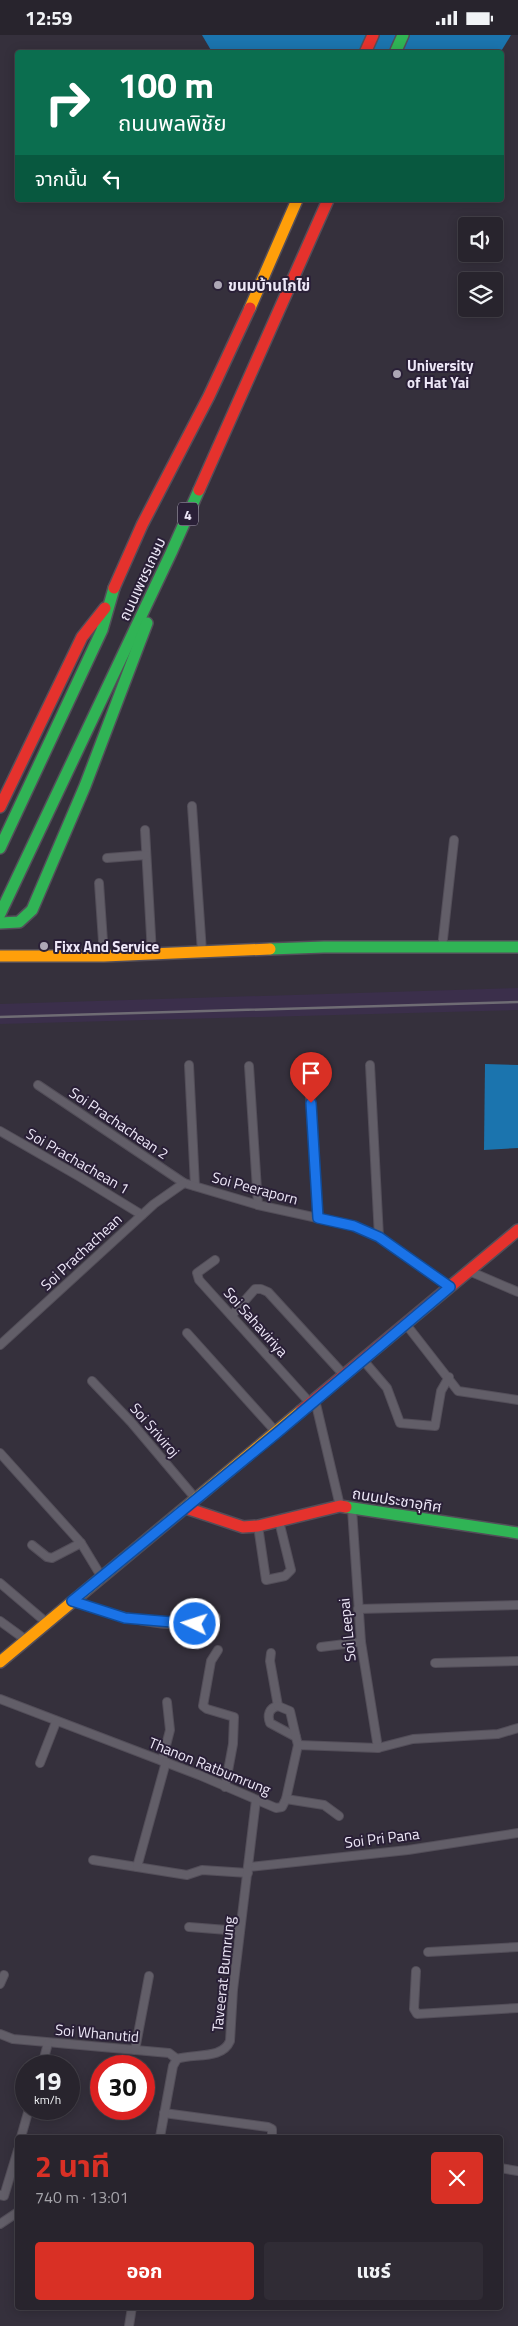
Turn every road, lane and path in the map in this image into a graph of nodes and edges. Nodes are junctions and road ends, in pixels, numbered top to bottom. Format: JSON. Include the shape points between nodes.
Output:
{"nodes":[{"id":1,"x":373,"y":35,"type":"edge"},
{"id":2,"x":403,"y":35,"type":"edge"},
{"id":3,"x":366,"y":50,"type":"edge"},
{"id":4,"x":396,"y":50,"type":"edge"},
{"id":5,"x":296,"y":202,"type":"edge"},
{"id":6,"x":327,"y":202,"type":"edge"},
{"id":7,"x":171,"y":553,"type":"junction"},
{"id":8,"x":108,"y":603,"type":"junction"},
{"id":9,"x":192,"y":806,"type":"dead end"},
{"id":10,"x":0,"y":807,"type":"edge"},
{"id":11,"x":145,"y":830,"type":"dead end"},
{"id":12,"x":454,"y":840,"type":"dead end"},
{"id":13,"x":0,"y":848,"type":"edge"},
{"id":14,"x":146,"y":855,"type":"junction"},
{"id":15,"x":107,"y":858,"type":"dead end"},
{"id":16,"x":100,"y":883,"type":"dead end"},
{"id":17,"x":0,"y":914,"type":"edge"},
{"id":18,"x":0,"y":923,"type":"edge"},
{"id":19,"x":518,"y":947,"type":"edge"},
{"id":20,"x":442,"y":948,"type":"junction"},
{"id":21,"x":202,"y":952,"type":"junction"},
{"id":22,"x":152,"y":954,"type":"junction"},
{"id":23,"x":0,"y":957,"type":"edge"},
{"id":24,"x":104,"y":957,"type":"junction"},
{"id":25,"x":189,"y":1065,"type":"dead end"},
{"id":26,"x":308,"y":1065,"type":"dead end"},
{"id":27,"x":370,"y":1065,"type":"dead end"},
{"id":28,"x":249,"y":1066,"type":"dead end"},
{"id":29,"x":38,"y":1085,"type":"dead end"},
{"id":30,"x":0,"y":1131,"type":"edge"},
{"id":31,"x":184,"y":1183,"type":"junction"},
{"id":32,"x":195,"y":1186,"type":"junction"},
{"id":33,"x":258,"y":1205,"type":"junction"},
{"id":34,"x":142,"y":1215,"type":"junction"},
{"id":35,"x":318,"y":1218,"type":"junction"},
{"id":36,"x":518,"y":1230,"type":"edge"},
{"id":37,"x":379,"y":1237,"type":"junction"},
{"id":38,"x":215,"y":1260,"type":"dead end"},
{"id":39,"x":469,"y":1271,"type":"junction"},
{"id":40,"x":450,"y":1287,"type":"junction"},
{"id":41,"x":518,"y":1292,"type":"edge"},
{"id":42,"x":232,"y":1315,"type":"junction"},
{"id":43,"x":405,"y":1323,"type":"junction"},
{"id":44,"x":187,"y":1333,"type":"dead end"},
{"id":45,"x":0,"y":1345,"type":"edge"},
{"id":46,"x":363,"y":1360,"type":"junction"},
{"id":47,"x":344,"y":1375,"type":"junction"},
{"id":48,"x":449,"y":1377,"type":"junction"},
{"id":49,"x":92,"y":1381,"type":"dead end"},
{"id":50,"x":518,"y":1400,"type":"edge"},
{"id":51,"x":313,"y":1402,"type":"junction"},
{"id":52,"x":277,"y":1433,"type":"junction"},
{"id":53,"x":0,"y":1453,"type":"edge"},
{"id":54,"x":196,"y":1499,"type":"junction"},
{"id":55,"x":186,"y":1507,"type":"junction"},
{"id":56,"x":346,"y":1508,"type":"junction"},
{"id":57,"x":280,"y":1521,"type":"junction"},
{"id":58,"x":258,"y":1526,"type":"junction"},
{"id":59,"x":518,"y":1533,"type":"edge"},
{"id":60,"x":80,"y":1543,"type":"junction"},
{"id":61,"x":32,"y":1545,"type":"dead end"},
{"id":62,"x":102,"y":1576,"type":"junction"},
{"id":63,"x":0,"y":1583,"type":"edge"},
{"id":64,"x":72,"y":1601,"type":"junction"},
{"id":65,"x":518,"y":1605,"type":"edge"},
{"id":66,"x":358,"y":1609,"type":"junction"},
{"id":67,"x":216,"y":1617,"type":"dead end"},
{"id":68,"x":0,"y":1621,"type":"edge"},
{"id":69,"x":47,"y":1623,"type":"junction"},
{"id":70,"x":26,"y":1640,"type":"junction"},
{"id":71,"x":361,"y":1642,"type":"junction"},
{"id":72,"x":321,"y":1647,"type":"dead end"},
{"id":73,"x":218,"y":1650,"type":"dead end"},
{"id":74,"x":271,"y":1653,"type":"dead end"},
{"id":75,"x":518,"y":1661,"type":"edge"},
{"id":76,"x":0,"y":1662,"type":"edge"},
{"id":77,"x":435,"y":1663,"type":"dead end"},
{"id":78,"x":0,"y":1699,"type":"edge"},
{"id":79,"x":168,"y":1702,"type":"dead end"},
{"id":80,"x":278,"y":1706,"type":"junction"},
{"id":81,"x":56,"y":1722,"type":"junction"},
{"id":82,"x":518,"y":1728,"type":"edge"},
{"id":83,"x":297,"y":1741,"type":"junction"},
{"id":84,"x":378,"y":1748,"type":"junction"},
{"id":85,"x":164,"y":1761,"type":"junction"},
{"id":86,"x":40,"y":1763,"type":"dead end"},
{"id":87,"x":225,"y":1787,"type":"junction"},
{"id":88,"x":286,"y":1799,"type":"junction"},
{"id":89,"x":256,"y":1800,"type":"junction"},
{"id":90,"x":339,"y":1816,"type":"dead end"},
{"id":91,"x":518,"y":1833,"type":"edge"},
{"id":92,"x":93,"y":1860,"type":"dead end"},
{"id":93,"x":137,"y":1867,"type":"junction"},
{"id":94,"x":248,"y":1870,"type":"junction"},
{"id":95,"x":190,"y":1927,"type":"dead end"},
{"id":96,"x":240,"y":1931,"type":"junction"},
{"id":97,"x":518,"y":1947,"type":"edge"},
{"id":98,"x":428,"y":1953,"type":"dead end"},
{"id":99,"x":416,"y":1971,"type":"dead end"},
{"id":100,"x":4,"y":1975,"type":"dead end"},
{"id":101,"x":149,"y":1976,"type":"dead end"},
{"id":102,"x":0,"y":1983,"type":"edge"},
{"id":103,"x":518,"y":2009,"type":"edge"},
{"id":104,"x":0,"y":2034,"type":"edge"},
{"id":105,"x":48,"y":2043,"type":"junction"},
{"id":106,"x":135,"y":2050,"type":"junction"},
{"id":107,"x":45,"y":2055,"type":"edge"},
{"id":108,"x":177,"y":2059,"type":"junction"},
{"id":109,"x":164,"y":2113,"type":"junction"},
{"id":110,"x":26,"y":2120,"type":"edge"},
{"id":111,"x":22,"y":2135,"type":"edge"},
{"id":112,"x":160,"y":2135,"type":"edge"},
{"id":113,"x":272,"y":2135,"type":"edge"},
{"id":114,"x":15,"y":2160,"type":"edge"},
{"id":115,"x":503,"y":2169,"type":"edge"},
{"id":116,"x":518,"y":2171,"type":"edge"},
{"id":117,"x":0,"y":2195,"type":"edge"},
{"id":118,"x":15,"y":2214,"type":"edge"},
{"id":119,"x":0,"y":2224,"type":"edge"},
{"id":120,"x":132,"y":2310,"type":"edge"},
{"id":121,"x":129,"y":2326,"type":"edge"}],
"edges":[{"from":1,"to":3,"type":"main road"},
{"from":2,"to":4,"type":"main road"},
{"from":5,"to":8,"type":"main road","name":"ถนนเพชรเกษม","number":"4"},
{"from":6,"to":7,"type":"main road","name":"ถนนเพชรเกษม","number":"4"},
{"from":7,"to":17,"type":"main road","name":"ถนนเพชรเกษม","number":"4"},
{"from":7,"to":18,"type":"main road","via":[[88,778],[32,910],[19,922]]},
{"from":8,"to":10,"type":"main road","via":[[82,637]]},
{"from":8,"to":13,"type":"main road","name":"ถนนเพชรเกษม","number":"4","via":[[102,630]]},
{"from":9,"to":21,"type":"street"},
{"from":11,"to":14,"type":"street"},
{"from":12,"to":20,"type":"street"},
{"from":14,"to":15,"type":"street"},
{"from":14,"to":22,"type":"street"},
{"from":16,"to":24,"type":"street"},
{"from":19,"to":20,"type":"main road"},
{"from":20,"to":21,"type":"main road","via":[[324,947]]},
{"from":21,"to":22,"type":"main road"},
{"from":22,"to":24,"type":"main road"},
{"from":23,"to":24,"type":"main road"},
{"from":25,"to":32,"type":"street"},
{"from":26,"to":35,"type":"street"},
{"from":27,"to":37,"type":"street","via":[[375,1093]]},
{"from":28,"to":33,"type":"street"},
{"from":29,"to":31,"type":"street","name":"Soi Prachachean 2"},
{"from":30,"to":34,"type":"street","name":"Soi Prachachean 1"},
{"from":31,"to":32,"type":"street","name":"Soi Peeraporn"},
{"from":31,"to":34,"type":"street","name":"Soi Prachachean"},
{"from":32,"to":33,"type":"street","name":"Soi Peeraporn"},
{"from":33,"to":35,"type":"street","name":"Soi Peeraporn"},
{"from":34,"to":45,"type":"street","name":"Soi Prachachean"},
{"from":35,"to":37,"type":"street","name":"Soi Peeraporn","via":[[354,1226]]},
{"from":36,"to":39,"type":"main road"},
{"from":37,"to":40,"type":"street","name":"Soi Peeraporn"},
{"from":38,"to":42,"type":"street","name":"Soi Sahaviriya","via":[[197,1276]]},
{"from":39,"to":40,"type":"main road"},
{"from":39,"to":41,"type":"street"},
{"from":40,"to":43,"type":"main road"},
{"from":42,"to":47,"type":"street","via":[[255,1289],[268,1292]]},
{"from":42,"to":51,"type":"street","name":"Soi Sahaviriya"},
{"from":43,"to":46,"type":"main road"},
{"from":43,"to":48,"type":"street"},
{"from":44,"to":52,"type":"street"},
{"from":46,"to":47,"type":"main road"},
{"from":46,"to":48,"type":"street","via":[[387,1388],[400,1423],[435,1426],[441,1391]]},
{"from":47,"to":51,"type":"main road"},
{"from":48,"to":50,"type":"street","via":[[458,1391]]},
{"from":49,"to":54,"type":"street","name":"Soi Sriviroj"},
{"from":51,"to":52,"type":"main road"},
{"from":51,"to":56,"type":"street","name":"Soi Leepai"},
{"from":52,"to":54,"type":"main road"},
{"from":53,"to":60,"type":"street"},
{"from":54,"to":55,"type":"main road"},
{"from":55,"to":58,"type":"main road","name":"ถนนประชาอุทิศ","via":[[226,1523]]},
{"from":55,"to":62,"type":"main road"},
{"from":56,"to":57,"type":"main road","name":"ถนนประชาอุทิศ"},
{"from":56,"to":59,"type":"main road","name":"ถนนประชาอุทิศ"},
{"from":56,"to":66,"type":"street","name":"Soi Leepai"},
{"from":57,"to":58,"type":"main road","name":"ถนนประชาอุทิศ"},
{"from":57,"to":58,"type":"street","via":[[291,1570],[284,1576],[266,1580]]},
{"from":60,"to":61,"type":"street","via":[[52,1558]]},
{"from":60,"to":62,"type":"street"},
{"from":62,"to":64,"type":"main road"},
{"from":63,"to":69,"type":"street"},
{"from":64,"to":67,"type":"street","via":[[125,1618],[195,1624]]},
{"from":64,"to":69,"type":"main road"},
{"from":65,"to":66,"type":"street"},
{"from":66,"to":71,"type":"street","name":"Soi Leepai"},
{"from":68,"to":70,"type":"street"},
{"from":69,"to":70,"type":"main road"},
{"from":70,"to":76,"type":"main road"},
{"from":71,"to":72,"type":"street"},
{"from":71,"to":84,"type":"street","name":"Soi Leepai"},
{"from":73,"to":87,"type":"street","via":[[211,1661],[203,1706],[234,1717]]},
{"from":74,"to":80,"type":"street"},
{"from":75,"to":77,"type":"street"},
{"from":78,"to":81,"type":"street","name":"Thanon Ratbumrung"},
{"from":79,"to":85,"type":"street","via":[[170,1730]]},
{"from":80,"to":83,"type":"street","via":[[290,1711]]},
{"from":80,"to":83,"type":"street","via":[[269,1712],[270,1723]]},
{"from":81,"to":85,"type":"street","name":"Thanon Ratbumrung"},
{"from":81,"to":86,"type":"street"},
{"from":82,"to":84,"type":"street","via":[[498,1734],[413,1739]]},
{"from":83,"to":84,"type":"street"},
{"from":83,"to":88,"type":"street","name":"Thanon Ratbumrung"},
{"from":85,"to":87,"type":"street","name":"Thanon Ratbumrung"},
{"from":85,"to":93,"type":"street"},
{"from":87,"to":89,"type":"street","name":"Thanon Ratbumrung"},
{"from":88,"to":89,"type":"street","name":"Thanon Ratbumrung","via":[[282,1807],[276,1808]]},
{"from":88,"to":90,"type":"street","via":[[324,1805]]},
{"from":89,"to":94,"type":"street","name":"Taveerat Bumrung"},
{"from":91,"to":94,"type":"street","name":"Soi Pri Pana"},
{"from":92,"to":93,"type":"street","name":"Soi Pri Pana"},
{"from":93,"to":94,"type":"street","name":"Soi Pri Pana","via":[[187,1875],[202,1870]]},
{"from":94,"to":96,"type":"street","name":"Taveerat Bumrung"},
{"from":95,"to":96,"type":"street"},
{"from":96,"to":108,"type":"street","name":"Taveerat Bumrung","via":[[230,2041],[220,2053]]},
{"from":97,"to":98,"type":"street"},
{"from":99,"to":103,"type":"street","via":[[414,2009],[417,2014]]},
{"from":100,"to":102,"type":"street"},
{"from":101,"to":106,"type":"street"},
{"from":104,"to":105,"type":"street","name":"Soi Whanutid","via":[[13,2039]]},
{"from":105,"to":106,"type":"street","name":"Soi Whanutid"},
{"from":105,"to":107,"type":"street"},
{"from":106,"to":108,"type":"street","name":"Soi Whanutid","via":[[169,2053]]},
{"from":108,"to":109,"type":"street"},
{"from":109,"to":112,"type":"street"},
{"from":109,"to":113,"type":"street","via":[[268,2127],[272,2129]]},
{"from":110,"to":111,"type":"street"},
{"from":114,"to":117,"type":"street","via":[[4,2196]]},
{"from":115,"to":116,"type":"street"},
{"from":118,"to":119,"type":"street"},
{"from":120,"to":121,"type":"street"}]}
